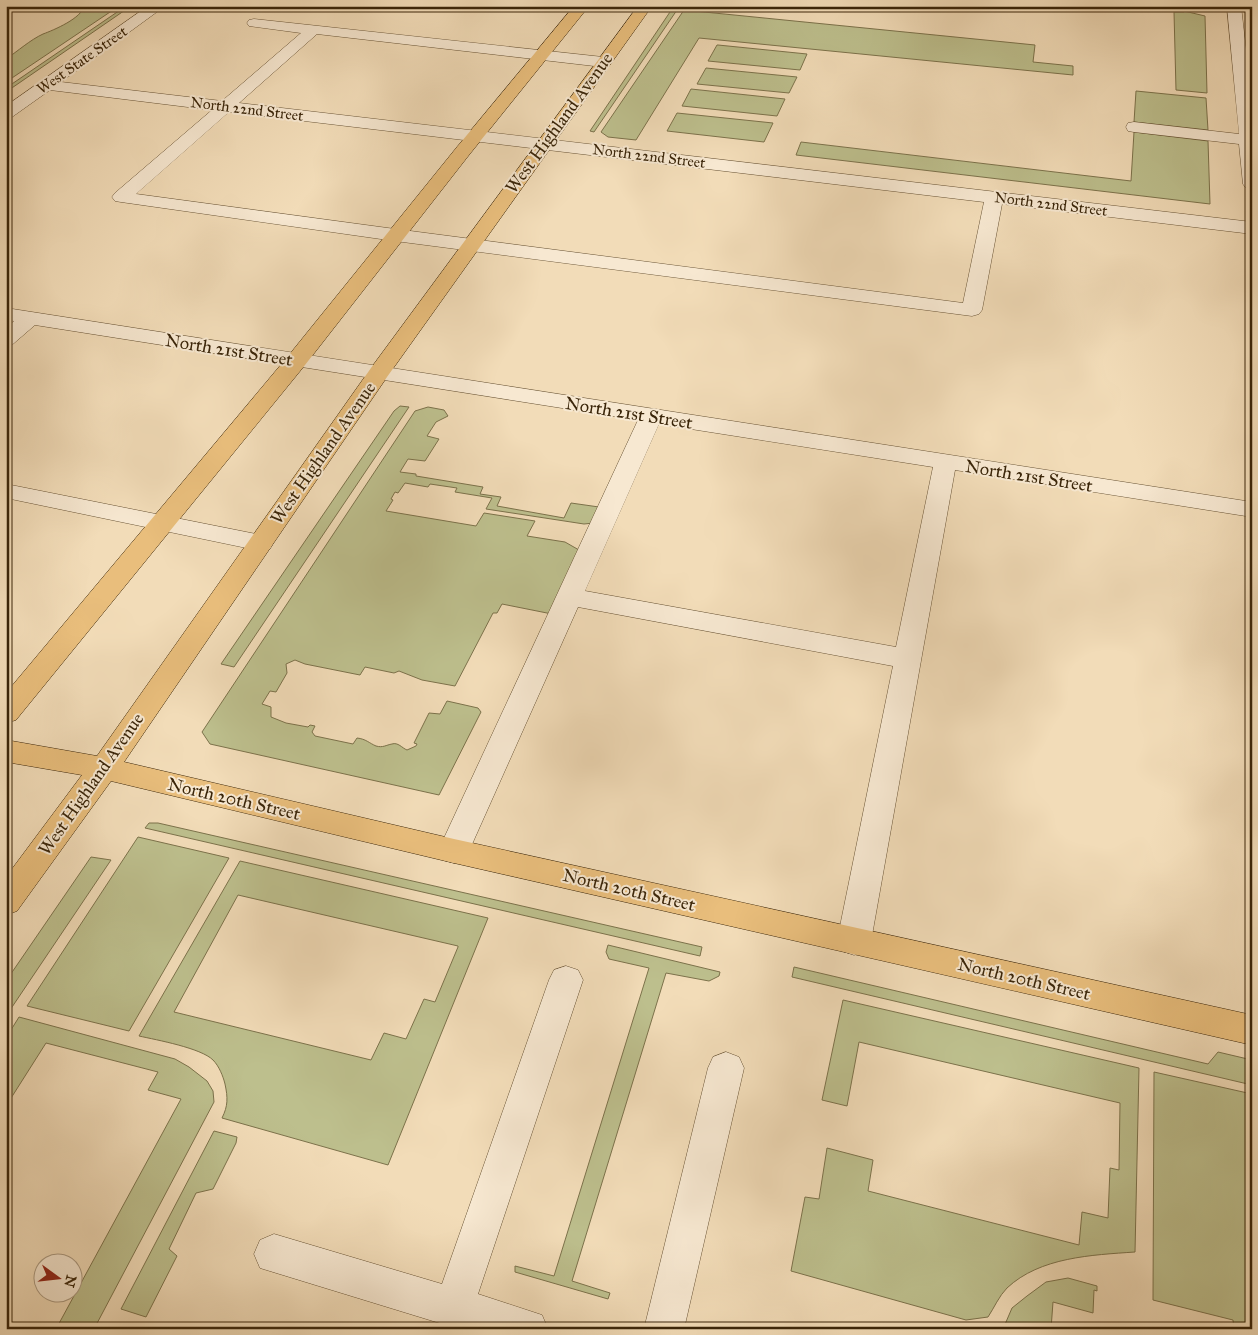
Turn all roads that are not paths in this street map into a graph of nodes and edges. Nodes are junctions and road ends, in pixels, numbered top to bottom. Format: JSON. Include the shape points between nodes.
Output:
{"nodes":[{"id":1,"x":158,"y":6,"type":"edge"},
{"id":2,"x":582,"y":6,"type":"edge"},
{"id":3,"x":645,"y":6,"type":"edge"},
{"id":4,"x":1234,"y":6,"type":"edge"},
{"id":5,"x":254,"y":23,"type":"dead end"},
{"id":6,"x":312,"y":30,"type":"junction"},
{"id":7,"x":1245,"y":54,"type":"edge"},
{"id":8,"x":542,"y":55,"type":"junction"},
{"id":9,"x":604,"y":62,"type":"junction"},
{"id":10,"x":46,"y":86,"type":"junction"},
{"id":11,"x":226,"y":106,"type":"junction"},
{"id":12,"x":6,"y":114,"type":"edge"},
{"id":13,"x":1134,"y":127,"type":"dead end"},
{"id":14,"x":476,"y":136,"type":"junction"},
{"id":15,"x":1248,"y":140,"type":"junction"},
{"id":16,"x":543,"y":144,"type":"junction"},
{"id":17,"x":1252,"y":184,"type":"edge"},
{"id":18,"x":994,"y":198,"type":"junction"},
{"id":19,"x":1252,"y":228,"type":"edge"},
{"id":20,"x":395,"y":235,"type":"junction"},
{"id":21,"x":471,"y":245,"type":"junction"},
{"id":22,"x":6,"y":314,"type":"edge"},
{"id":23,"x":30,"y":318,"type":"junction"},
{"id":24,"x":6,"y":340,"type":"edge"},
{"id":25,"x":296,"y":360,"type":"junction"},
{"id":26,"x":379,"y":373,"type":"junction"},
{"id":27,"x":651,"y":417,"type":"junction"},
{"id":28,"x":945,"y":463,"type":"junction"},
{"id":29,"x":6,"y":491,"type":"edge"},
{"id":30,"x":1252,"y":510,"type":"edge"},
{"id":31,"x":164,"y":522,"type":"junction"},
{"id":32,"x":261,"y":543,"type":"junction"},
{"id":33,"x":569,"y":597,"type":"junction"},
{"id":34,"x":908,"y":659,"type":"junction"},
{"id":35,"x":6,"y":713,"type":"edge"},
{"id":36,"x":6,"y":751,"type":"edge"},
{"id":37,"x":104,"y":768,"type":"junction"},
{"id":38,"x":454,"y":851,"type":"junction"},
{"id":39,"x":6,"y":902,"type":"edge"},
{"id":40,"x":854,"y":941,"type":"junction"},
{"id":41,"x":566,"y":980,"type":"dead end"},
{"id":42,"x":1252,"y":1030,"type":"edge"},
{"id":43,"x":726,"y":1068,"type":"dead end"},
{"id":44,"x":274,"y":1254,"type":"dead end"},
{"id":45,"x":454,"y":1307,"type":"junction"},
{"id":46,"x":528,"y":1329,"type":"edge"},
{"id":47,"x":664,"y":1329,"type":"edge"}],
"edges":[{"from":1,"to":10,"type":"street","name":"West State Street"},
{"from":2,"to":8,"type":"main road"},
{"from":3,"to":9,"type":"main road","name":"West Highland Avenue"},
{"from":4,"to":7,"type":"street"},
{"from":5,"to":6,"type":"street"},
{"from":6,"to":8,"type":"street"},
{"from":6,"to":11,"type":"street"},
{"from":7,"to":15,"type":"street"},
{"from":8,"to":9,"type":"street"},
{"from":8,"to":14,"type":"main road"},
{"from":9,"to":16,"type":"main road","name":"West Highland Avenue"},
{"from":10,"to":11,"type":"street","name":"North 22nd Street"},
{"from":10,"to":12,"type":"street","name":"West State Street"},
{"from":11,"to":14,"type":"street","name":"North 22nd Street"},
{"from":11,"to":20,"type":"street","via":[[121,197]]},
{"from":13,"to":15,"type":"street"},
{"from":14,"to":16,"type":"street","name":"North 22nd Street"},
{"from":14,"to":20,"type":"main road"},
{"from":15,"to":17,"type":"street"},
{"from":16,"to":18,"type":"street","name":"North 22nd Street"},
{"from":16,"to":21,"type":"main road","name":"West Highland Avenue"},
{"from":18,"to":19,"type":"street","name":"North 22nd Street"},
{"from":18,"to":21,"type":"street","via":[[972,310]]},
{"from":20,"to":21,"type":"street"},
{"from":20,"to":25,"type":"main road"},
{"from":21,"to":26,"type":"main road","name":"West Highland Avenue"},
{"from":22,"to":23,"type":"street","name":"North 21st Street"},
{"from":23,"to":24,"type":"street"},
{"from":23,"to":25,"type":"street","name":"North 21st Street"},
{"from":25,"to":26,"type":"street","name":"North 21st Street"},
{"from":25,"to":31,"type":"main road"},
{"from":26,"to":27,"type":"street","name":"North 21st Street"},
{"from":26,"to":32,"type":"main road","name":"West Highland Avenue"},
{"from":27,"to":28,"type":"street","name":"North 21st Street"},
{"from":27,"to":33,"type":"street"},
{"from":28,"to":30,"type":"street","name":"North 21st Street"},
{"from":28,"to":34,"type":"street"},
{"from":29,"to":31,"type":"street"},
{"from":31,"to":32,"type":"street"},
{"from":31,"to":35,"type":"main road"},
{"from":32,"to":37,"type":"main road","name":"West Highland Avenue"},
{"from":33,"to":34,"type":"street"},
{"from":33,"to":38,"type":"street"},
{"from":34,"to":40,"type":"street"},
{"from":36,"to":37,"type":"main road","name":"North 20th Street"},
{"from":37,"to":38,"type":"main road","name":"North 20th Street"},
{"from":37,"to":39,"type":"main road","name":"West Highland Avenue"},
{"from":38,"to":40,"type":"main road","name":"North 20th Street"},
{"from":40,"to":42,"type":"main road","name":"North 20th Street"},
{"from":41,"to":45,"type":"street"},
{"from":43,"to":47,"type":"street"},
{"from":44,"to":45,"type":"street"},
{"from":45,"to":46,"type":"street"}]}
